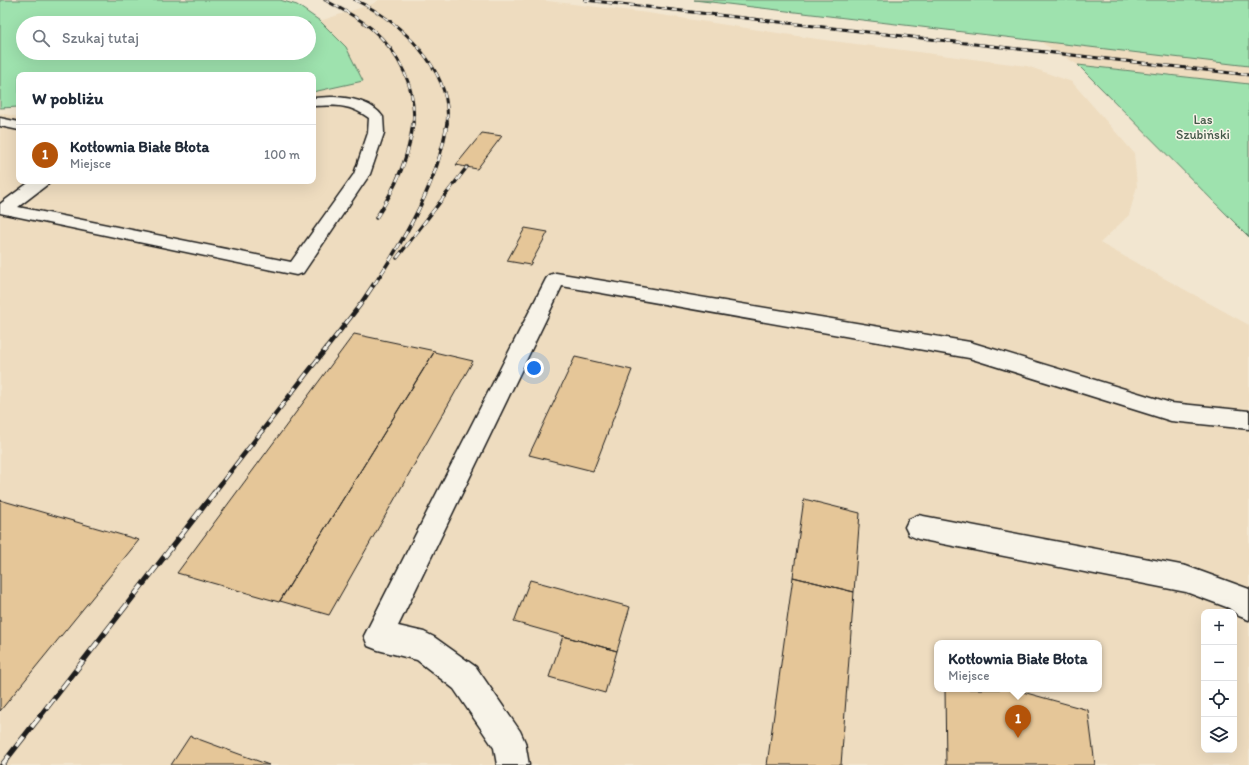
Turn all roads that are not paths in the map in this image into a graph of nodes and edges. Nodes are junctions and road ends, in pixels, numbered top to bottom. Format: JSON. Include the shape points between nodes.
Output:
{"nodes":[{"id":1,"x":316,"y":102,"type":"edge"},
{"id":2,"x":0,"y":122,"type":"edge"},
{"id":3,"x":16,"y":125,"type":"edge"},
{"id":4,"x":38,"y":184,"type":"edge"},
{"id":5,"x":1249,"y":420,"type":"edge"},
{"id":6,"x":918,"y":527,"type":"dead end"},
{"id":7,"x":1249,"y":606,"type":"edge"},
{"id":8,"x":513,"y":765,"type":"edge"}],
"edges":[{"from":1,"to":4,"type":"lane","via":[[345,101],[366,109],[376,116],[376,133],[362,174],[296,269],[4,209]]},
{"from":2,"to":3,"type":"lane"},
{"from":5,"to":8,"type":"lane","via":[[1171,412],[970,350],[556,279],[378,636],[424,647],[465,678],[509,742]]},
{"from":6,"to":7,"type":"lane","via":[[1186,579],[1238,598]]}]}
